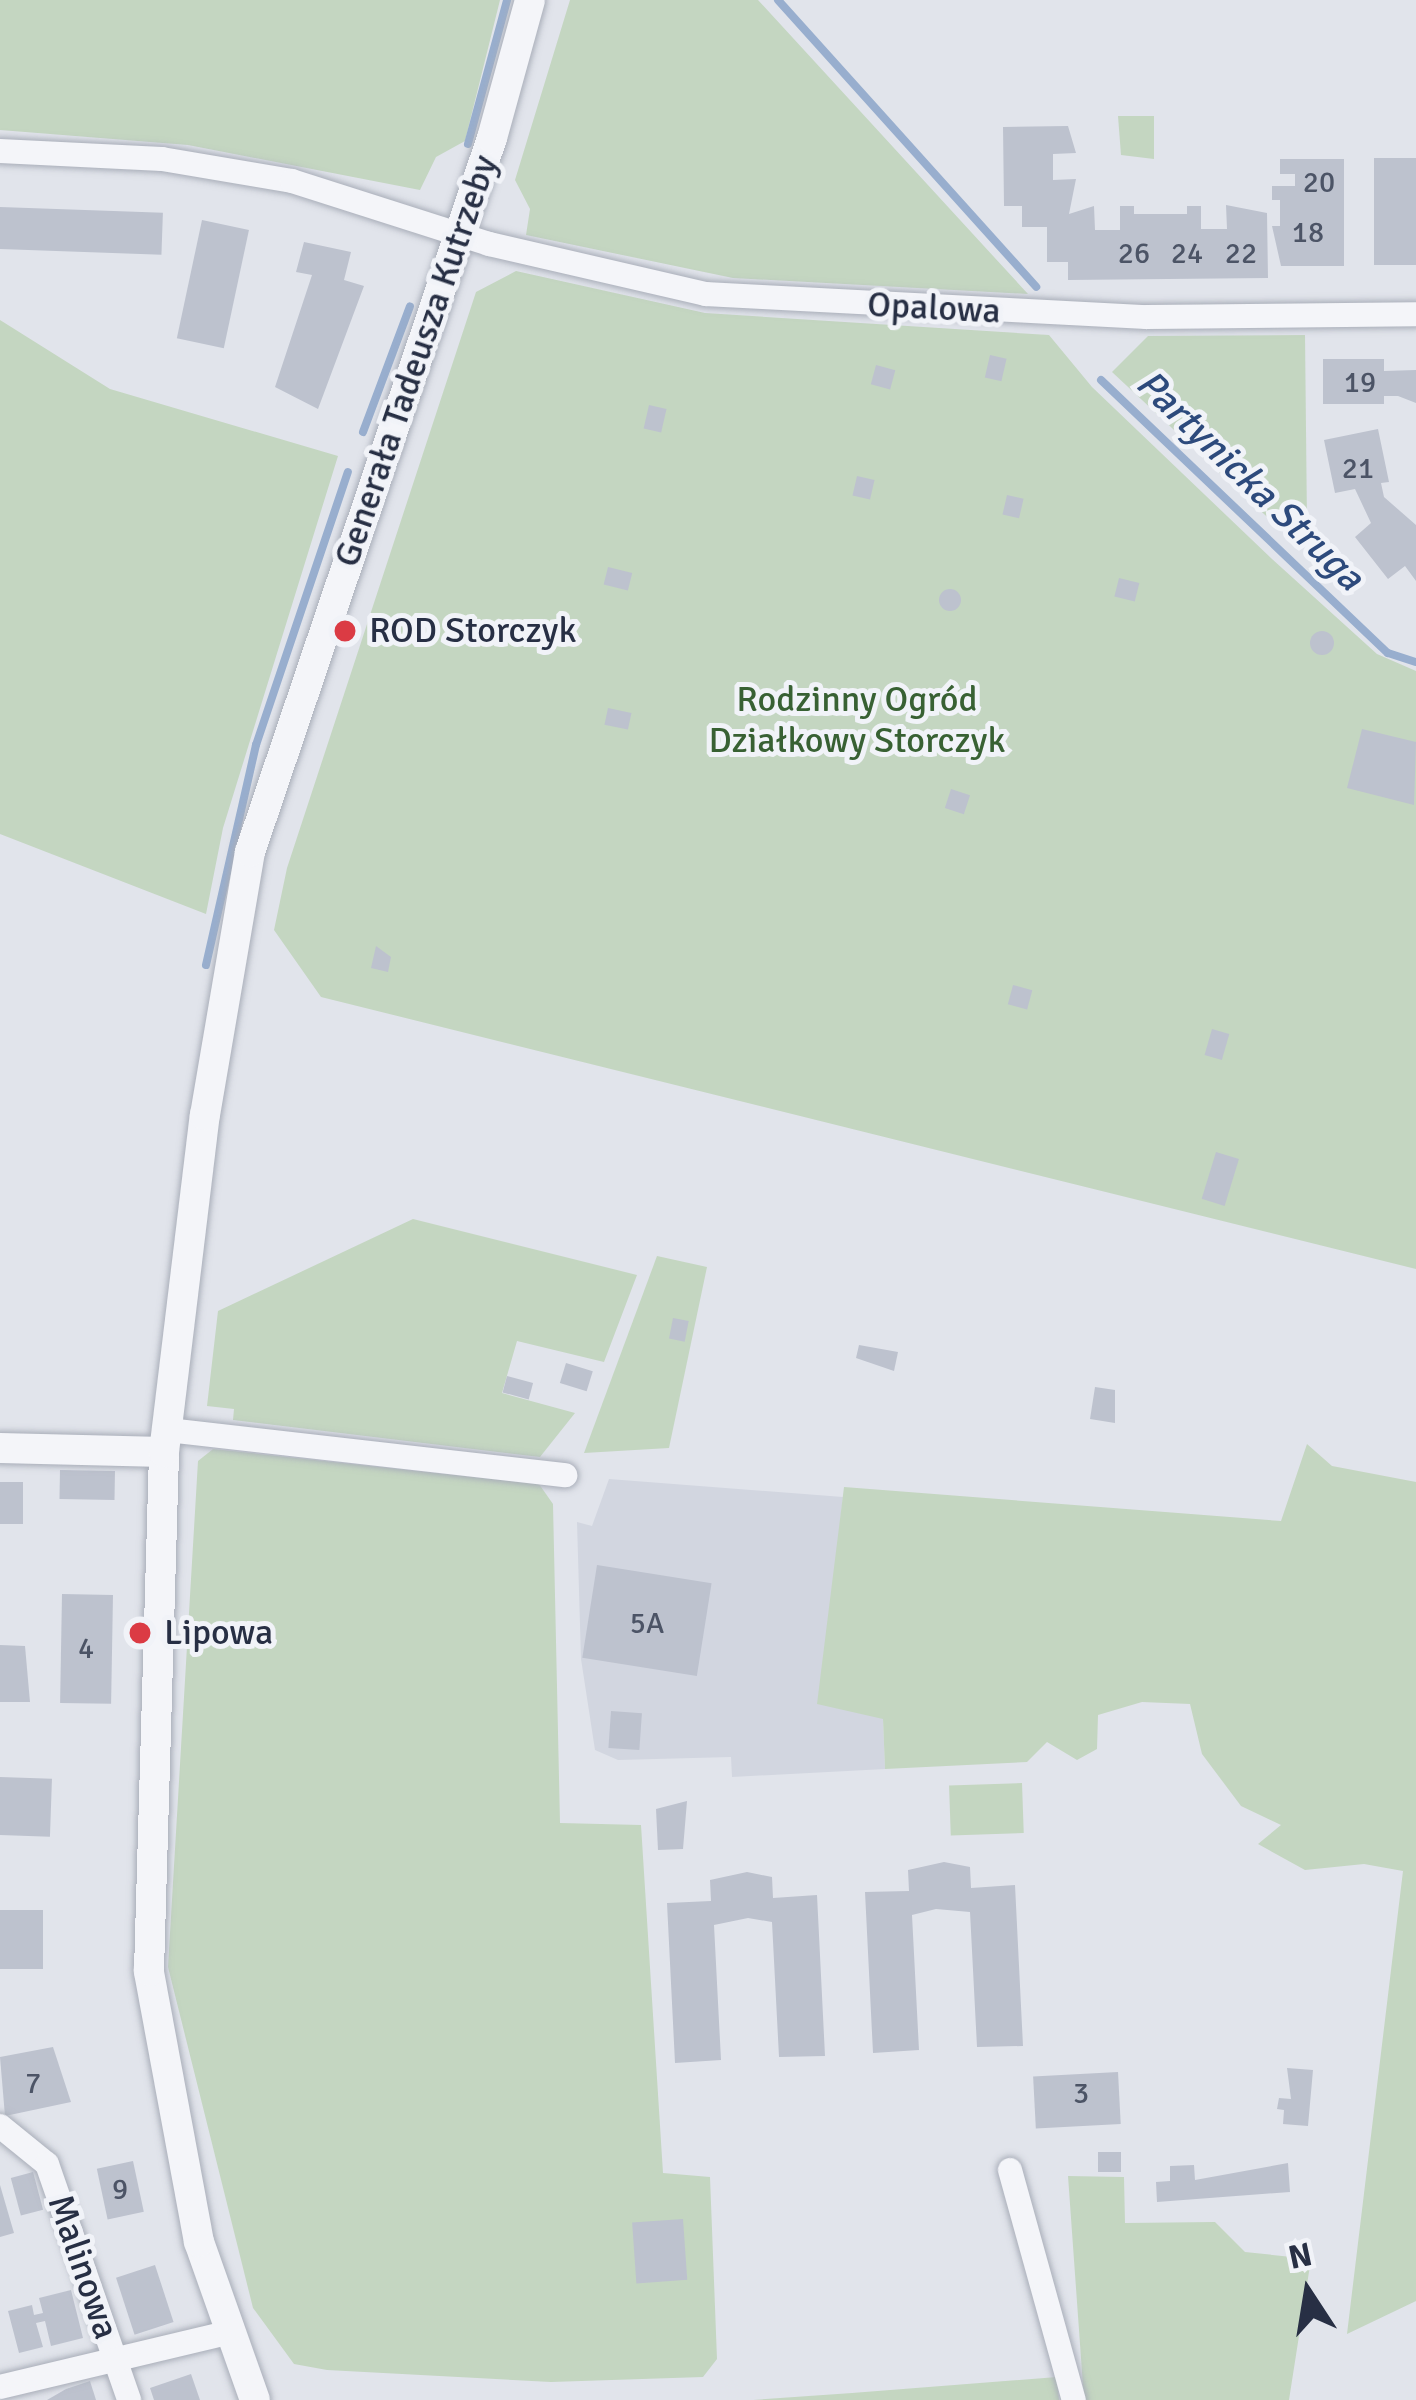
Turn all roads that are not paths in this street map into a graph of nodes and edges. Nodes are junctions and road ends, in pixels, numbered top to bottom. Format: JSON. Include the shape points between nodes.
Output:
{"nodes":[{"id":1,"x":530,"y":0,"type":"edge"},
{"id":2,"x":0,"y":151,"type":"edge"},
{"id":3,"x":460,"y":234,"type":"junction"},
{"id":4,"x":1416,"y":314,"type":"edge"},
{"id":5,"x":167,"y":1436,"type":"junction"},
{"id":6,"x":0,"y":1448,"type":"edge"},
{"id":7,"x":565,"y":1475,"type":"dead end"},
{"id":8,"x":0,"y":2126,"type":"edge"},
{"id":9,"x":1010,"y":2170,"type":"dead end"},
{"id":10,"x":227,"y":2332,"type":"junction"},
{"id":11,"x":116,"y":2360,"type":"junction"},
{"id":12,"x":0,"y":2388,"type":"edge"},
{"id":13,"x":3,"y":2400,"type":"edge"},
{"id":14,"x":128,"y":2400,"type":"edge"},
{"id":15,"x":255,"y":2400,"type":"edge"},
{"id":16,"x":1073,"y":2400,"type":"edge"}],
"edges":[{"from":1,"to":3,"type":"street","name":"Generała Tadeusza Kutrzeby"},
{"from":2,"to":3,"type":"street","name":"Opalowa","via":[[162,159],[255,174],[366,199]]},
{"from":3,"to":4,"type":"street","name":"Opalowa","via":[[705,294],[1146,317]]},
{"from":3,"to":5,"type":"street","name":"Generała Tadeusza Kutrzeby","via":[[241,887]]},
{"from":5,"to":6,"type":"street"},
{"from":5,"to":7,"type":"street"},
{"from":5,"to":10,"type":"street","via":[[148,1971],[199,2242]]},
{"from":8,"to":11,"type":"street","name":"Malinowa","via":[[47,2164]]},
{"from":9,"to":16,"type":"street"},
{"from":10,"to":11,"type":"street","name":"Malinowa"},
{"from":10,"to":15,"type":"street"},
{"from":11,"to":12,"type":"street","name":"Malinowa"},
{"from":11,"to":14,"type":"street","name":"Malinowa"},
{"from":12,"to":13,"type":"street","name":"Malinowa"}]}
